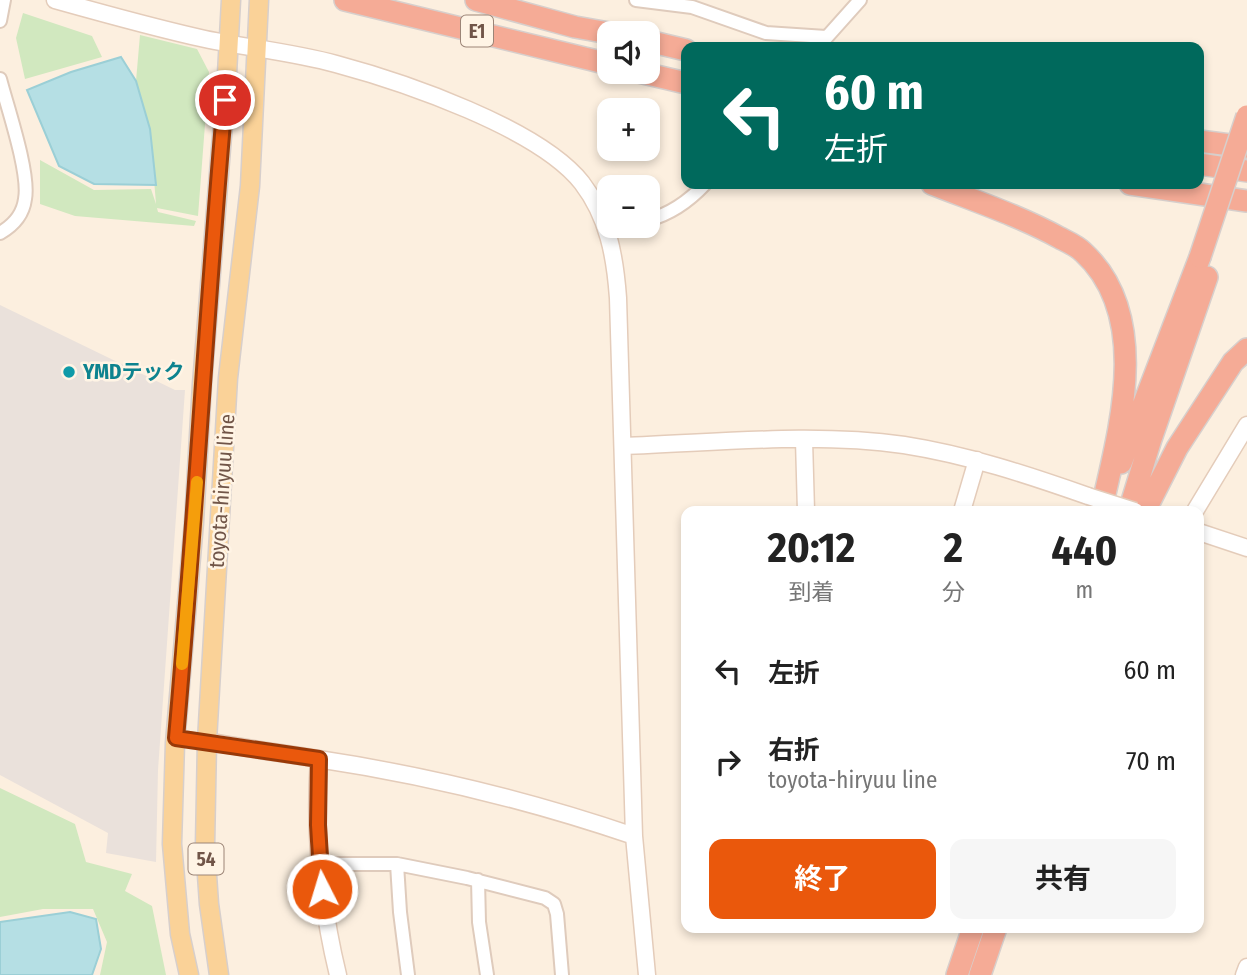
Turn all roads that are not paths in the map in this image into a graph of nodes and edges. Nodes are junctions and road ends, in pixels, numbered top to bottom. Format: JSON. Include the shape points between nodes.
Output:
{"nodes":[{"id":1,"x":4,"y":0,"type":"edge"},
{"id":2,"x":55,"y":0,"type":"edge"},
{"id":3,"x":345,"y":0,"type":"edge"},
{"id":4,"x":476,"y":0,"type":"edge"},
{"id":5,"x":636,"y":0,"type":"edge"},
{"id":6,"x":860,"y":0,"type":"edge"},
{"id":7,"x":231,"y":1,"type":"edge"},
{"id":8,"x":259,"y":3,"type":"edge"},
{"id":9,"x":690,"y":4,"type":"edge"},
{"id":10,"x":0,"y":21,"type":"edge"},
{"id":11,"x":597,"y":31,"type":"edge"},
{"id":12,"x":822,"y":42,"type":"edge"},
{"id":13,"x":227,"y":43,"type":"junction"},
{"id":14,"x":660,"y":43,"type":"edge"},
{"id":15,"x":256,"y":48,"type":"junction"},
{"id":16,"x":681,"y":48,"type":"edge"},
{"id":17,"x":597,"y":61,"type":"edge"},
{"id":18,"x":660,"y":76,"type":"edge"},
{"id":19,"x":0,"y":79,"type":"edge"},
{"id":20,"x":660,"y":79,"type":"edge"},
{"id":21,"x":681,"y":82,"type":"edge"},
{"id":22,"x":681,"y":88,"type":"edge"},
{"id":23,"x":1247,"y":116,"type":"edge"},
{"id":24,"x":1204,"y":142,"type":"edge"},
{"id":25,"x":1247,"y":147,"type":"edge"},
{"id":26,"x":1247,"y":157,"type":"edge"},
{"id":27,"x":1204,"y":165,"type":"edge"},
{"id":28,"x":1247,"y":172,"type":"edge"},
{"id":29,"x":700,"y":189,"type":"edge"},
{"id":30,"x":945,"y":189,"type":"edge"},
{"id":31,"x":1164,"y":189,"type":"edge"},
{"id":32,"x":1247,"y":201,"type":"edge"},
{"id":33,"x":597,"y":206,"type":"edge"},
{"id":34,"x":660,"y":216,"type":"edge"},
{"id":35,"x":0,"y":233,"type":"edge"},
{"id":36,"x":615,"y":238,"type":"edge"},
{"id":37,"x":1206,"y":259,"type":"junction"},
{"id":38,"x":1247,"y":349,"type":"edge"},
{"id":39,"x":1247,"y":425,"type":"edge"},
{"id":40,"x":804,"y":440,"type":"junction"},
{"id":41,"x":623,"y":446,"type":"junction"},
{"id":42,"x":977,"y":460,"type":"junction"},
{"id":43,"x":806,"y":506,"type":"edge"},
{"id":44,"x":963,"y":506,"type":"edge"},
{"id":45,"x":1097,"y":506,"type":"edge"},
{"id":46,"x":1131,"y":506,"type":"edge"},
{"id":47,"x":1148,"y":506,"type":"edge"},
{"id":48,"x":1198,"y":506,"type":"edge"},
{"id":49,"x":1204,"y":534,"type":"edge"},
{"id":50,"x":1247,"y":548,"type":"edge"},
{"id":51,"x":176,"y":738,"type":"junction"},
{"id":52,"x":207,"y":741,"type":"junction"},
{"id":53,"x":319,"y":759,"type":"junction"},
{"id":54,"x":634,"y":836,"type":"junction"},
{"id":55,"x":320,"y":864,"type":"junction"},
{"id":56,"x":397,"y":864,"type":"junction"},
{"id":57,"x":478,"y":880,"type":"junction"},
{"id":58,"x":971,"y":933,"type":"edge"},
{"id":59,"x":994,"y":933,"type":"edge"},
{"id":60,"x":1247,"y":967,"type":"edge"},
{"id":61,"x":189,"y":975,"type":"edge"},
{"id":62,"x":219,"y":975,"type":"edge"},
{"id":63,"x":338,"y":975,"type":"edge"},
{"id":64,"x":408,"y":975,"type":"edge"},
{"id":65,"x":487,"y":975,"type":"edge"},
{"id":66,"x":562,"y":975,"type":"edge"},
{"id":67,"x":647,"y":975,"type":"edge"},
{"id":68,"x":957,"y":975,"type":"edge"},
{"id":69,"x":980,"y":975,"type":"edge"},
{"id":70,"x":1244,"y":975,"type":"edge"}],
"edges":[{"from":1,"to":10,"type":"street"},
{"from":2,"to":13,"type":"street"},
{"from":3,"to":17,"type":"highway","number":"E1"},
{"from":4,"to":11,"type":"highway","number":"E1"},
{"from":5,"to":9,"type":"street"},
{"from":6,"to":12,"type":"street"},
{"from":7,"to":13,"type":"main road","name":"toyota-hiryuu line","number":"54"},
{"from":8,"to":15,"type":"main road","name":"toyota-hiryuu line","number":"54"},
{"from":9,"to":12,"type":"street","via":[[766,33]]},
{"from":13,"to":15,"type":"street"},
{"from":13,"to":51,"type":"main road","name":"toyota-hiryuu line","number":"54"},
{"from":14,"to":16,"type":"highway"},
{"from":15,"to":33,"type":"street","via":[[335,64],[388,81],[530,139],[581,182]]},
{"from":15,"to":52,"type":"main road","name":"toyota-hiryuu line","number":"54","via":[[250,186],[228,378]]},
{"from":18,"to":21,"type":"highway"},
{"from":19,"to":35,"type":"street","via":[[26,190],[21,214]]},
{"from":20,"to":22,"type":"highway"},
{"from":23,"to":37,"type":"highway","bridge":true},
{"from":24,"to":25,"type":"highway"},
{"from":26,"to":37,"type":"highway"},
{"from":27,"to":28,"type":"highway"},
{"from":29,"to":34,"type":"street","via":[[688,202]]},
{"from":30,"to":45,"type":"highway","via":[[1023,219],[1082,250],[1110,283],[1123,317],[1126,349],[1115,444]]},
{"from":31,"to":32,"type":"highway"},
{"from":36,"to":41,"type":"street"},
{"from":37,"to":45,"type":"highway"},
{"from":37,"to":46,"type":"highway"},
{"from":38,"to":47,"type":"highway","via":[[1233,362],[1177,448]]},
{"from":39,"to":48,"type":"street"},
{"from":40,"to":41,"type":"street"},
{"from":40,"to":42,"type":"street","via":[[903,445]]},
{"from":40,"to":43,"type":"street"},
{"from":41,"to":54,"type":"street"},
{"from":42,"to":44,"type":"street"},
{"from":42,"to":45,"type":"street"},
{"from":49,"to":50,"type":"street"},
{"from":51,"to":52,"type":"street"},
{"from":51,"to":61,"type":"main road","name":"toyota-hiryuu line","number":"54","via":[[172,844],[180,934]]},
{"from":52,"to":53,"type":"street"},
{"from":52,"to":62,"type":"main road","name":"toyota-hiryuu line","number":"54","via":[[206,858]]},
{"from":53,"to":54,"type":"street","via":[[514,800]]},
{"from":53,"to":55,"type":"street"},
{"from":54,"to":67,"type":"street"},
{"from":55,"to":56,"type":"street"},
{"from":55,"to":63,"type":"street"},
{"from":56,"to":57,"type":"street"},
{"from":56,"to":64,"type":"street"},
{"from":57,"to":65,"type":"street"},
{"from":57,"to":66,"type":"street","via":[[551,900]]},
{"from":58,"to":68,"type":"highway"},
{"from":59,"to":69,"type":"highway"},
{"from":60,"to":70,"type":"street"}]}
